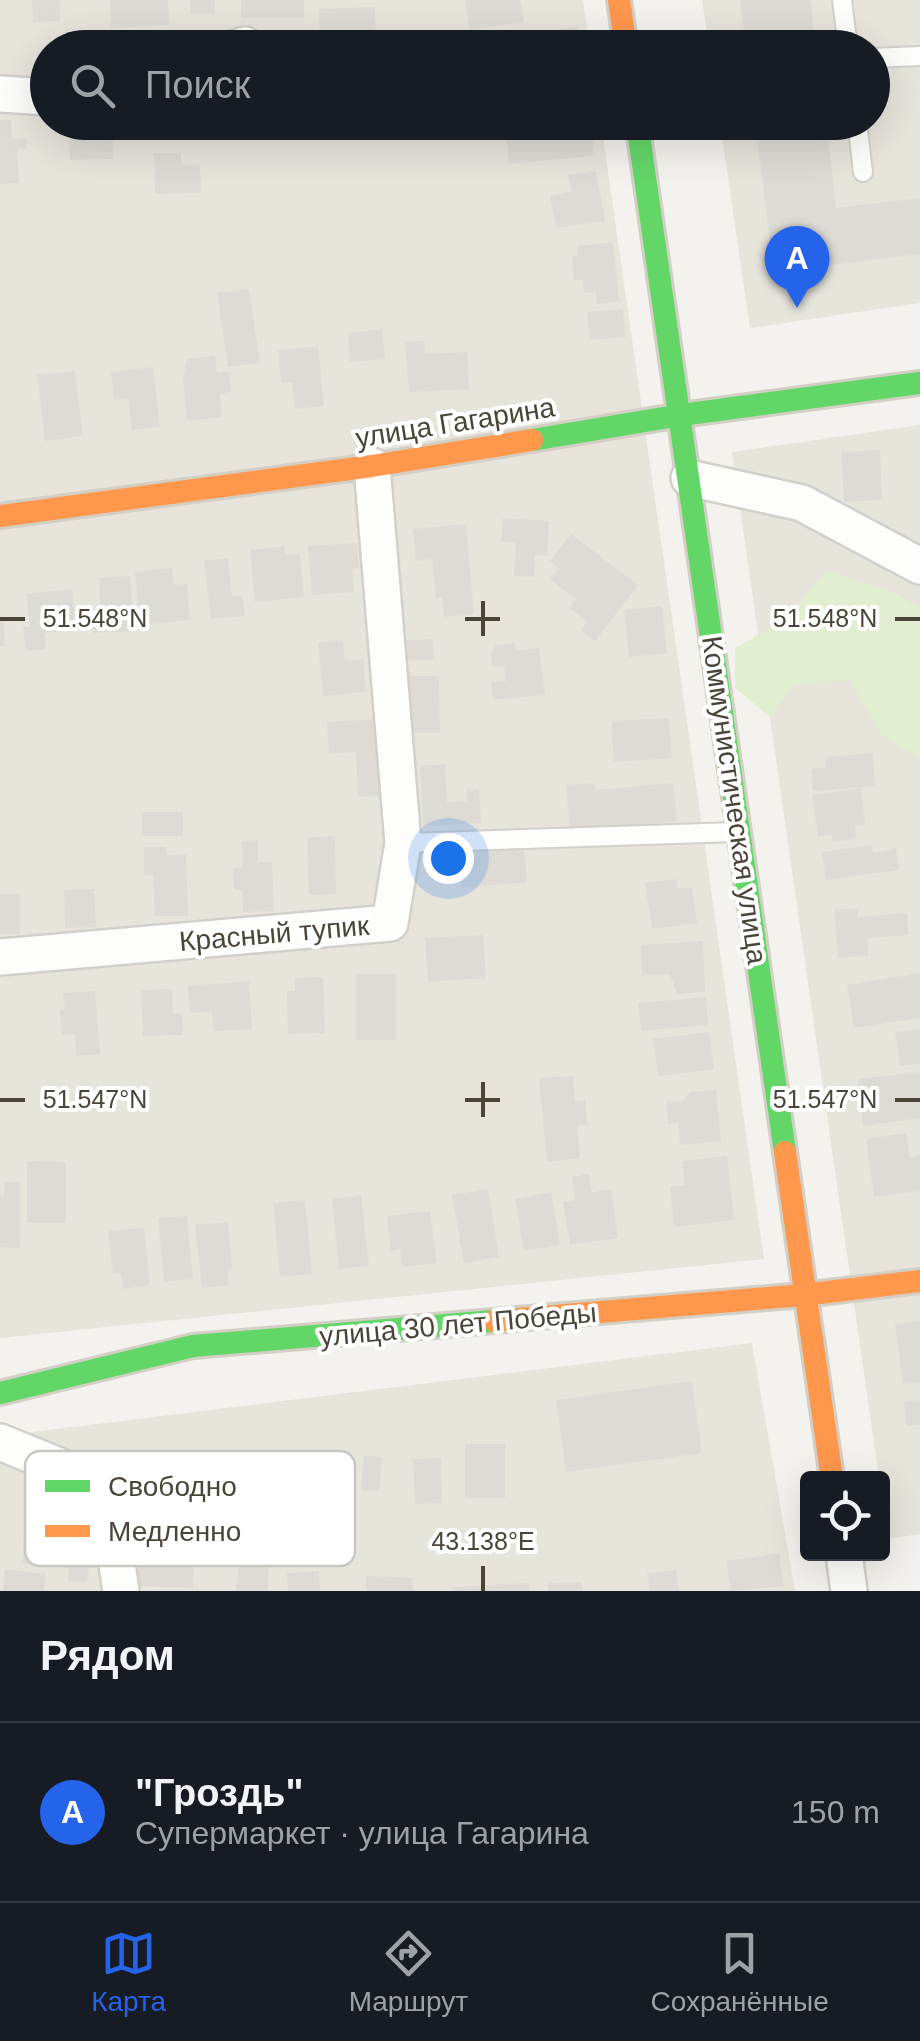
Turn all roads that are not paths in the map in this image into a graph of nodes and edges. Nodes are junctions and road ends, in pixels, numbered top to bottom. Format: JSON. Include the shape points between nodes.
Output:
{"nodes":[{"id":1,"x":619,"y":0,"type":"edge"},
{"id":2,"x":842,"y":0,"type":"edge"},
{"id":3,"x":623,"y":30,"type":"edge"},
{"id":4,"x":846,"y":30,"type":"edge"},
{"id":5,"x":920,"y":56,"type":"edge"},
{"id":6,"x":890,"y":57,"type":"edge"},
{"id":7,"x":0,"y":94,"type":"edge"},
{"id":8,"x":30,"y":96,"type":"edge"},
{"id":9,"x":640,"y":140,"type":"edge"},
{"id":10,"x":859,"y":140,"type":"edge"},
{"id":11,"x":863,"y":172,"type":"dead end"},
{"id":12,"x":920,"y":383,"type":"edge"},
{"id":13,"x":681,"y":415,"type":"junction"},
{"id":14,"x":372,"y":466,"type":"junction"},
{"id":15,"x":688,"y":478,"type":"junction"},
{"id":16,"x":0,"y":516,"type":"edge"},
{"id":17,"x":920,"y":566,"type":"edge"},
{"id":18,"x":741,"y":832,"type":"junction"},
{"id":19,"x":403,"y":843,"type":"junction"},
{"id":20,"x":0,"y":956,"type":"edge"},
{"id":21,"x":920,"y":1281,"type":"edge"},
{"id":22,"x":803,"y":1295,"type":"junction"},
{"id":23,"x":0,"y":1394,"type":"edge"},
{"id":24,"x":0,"y":1442,"type":"edge"},
{"id":25,"x":25,"y":1453,"type":"edge"},
{"id":26,"x":831,"y":1471,"type":"edge"},
{"id":27,"x":845,"y":1561,"type":"edge"},
{"id":28,"x":117,"y":1566,"type":"edge"},
{"id":29,"x":121,"y":1591,"type":"edge"},
{"id":30,"x":850,"y":1591,"type":"edge"}],
"edges":[{"from":1,"to":3,"type":"street"},
{"from":2,"to":4,"type":"lane"},
{"from":5,"to":6,"type":"lane"},
{"from":7,"to":8,"type":"street"},
{"from":9,"to":13,"type":"street","name":"Коммунистическая улица"},
{"from":10,"to":11,"type":"lane"},
{"from":12,"to":13,"type":"street","name":"улица Гагарина"},
{"from":13,"to":14,"type":"street","name":"улица Гагарина"},
{"from":13,"to":15,"type":"street","name":"Коммунистическая улица"},
{"from":14,"to":16,"type":"street","name":"улица Гагарина"},
{"from":14,"to":19,"type":"street","name":"Красный тупик"},
{"from":15,"to":17,"type":"street","via":[[802,503]]},
{"from":15,"to":18,"type":"street","name":"Коммунистическая улица"},
{"from":18,"to":19,"type":"lane"},
{"from":18,"to":22,"type":"street","name":"Коммунистическая улица"},
{"from":19,"to":20,"type":"street","name":"Красный тупик","via":[[390,922]]},
{"from":21,"to":22,"type":"street","name":"улица 30 лет Победы"},
{"from":22,"to":23,"type":"street","name":"улица 30 лет Победы","via":[[193,1346]]},
{"from":22,"to":26,"type":"street","name":"Коммунистическая улица"},
{"from":24,"to":25,"type":"street"},
{"from":27,"to":30,"type":"street"},
{"from":28,"to":29,"type":"street"}]}
